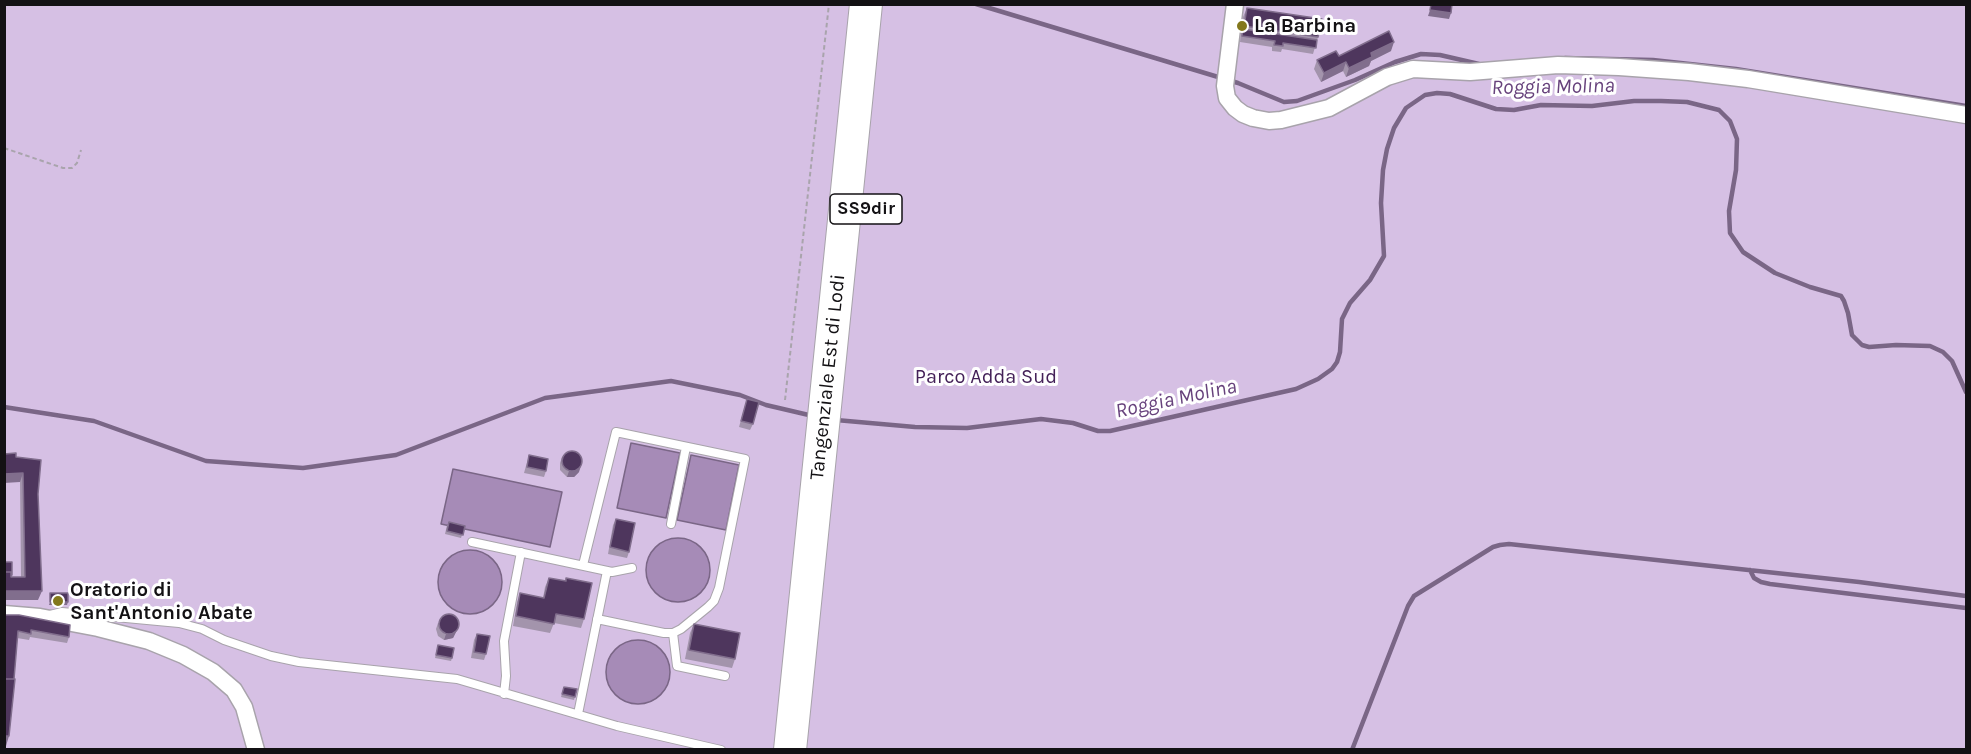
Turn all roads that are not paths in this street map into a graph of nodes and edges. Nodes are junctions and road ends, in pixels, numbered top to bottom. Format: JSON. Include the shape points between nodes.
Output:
{"nodes":[{"id":1,"x":866,"y":4,"type":"edge"},
{"id":2,"x":887,"y":4,"type":"edge"},
{"id":3,"x":1234,"y":4,"type":"edge"},
{"id":4,"x":1966,"y":115,"type":"edge"},
{"id":5,"x":834,"y":418,"type":"junction"},
{"id":6,"x":686,"y":447,"type":"junction"},
{"id":7,"x":671,"y":524,"type":"dead end"},
{"id":8,"x":472,"y":542,"type":"dead end"},
{"id":9,"x":521,"y":552,"type":"junction"},
{"id":10,"x":583,"y":566,"type":"junction"},
{"id":11,"x":632,"y":568,"type":"dead end"},
{"id":12,"x":606,"y":571,"type":"junction"},
{"id":13,"x":4,"y":614,"type":"edge"},
{"id":14,"x":40,"y":617,"type":"junction"},
{"id":15,"x":597,"y":619,"type":"junction"},
{"id":16,"x":673,"y":633,"type":"junction"},
{"id":17,"x":725,"y":676,"type":"dead end"},
{"id":18,"x":504,"y":694,"type":"junction"},
{"id":19,"x":578,"y":714,"type":"junction"},
{"id":20,"x":801,"y":746,"type":"edge"},
{"id":21,"x":256,"y":750,"type":"edge"},
{"id":22,"x":721,"y":750,"type":"edge"}],
"edges":[{"from":1,"to":5,"type":"highway","name":"Tangenziale Est di Lodi","number":"SS9dir"},
{"from":2,"to":5,"type":"highway","name":"Tangenziale Est di Lodi","number":"SS9dir"},
{"from":3,"to":4,"type":"street","via":[[1227,98],[1235,108],[1253,118],[1269,121],[1329,108],[1387,77],[1413,69],[1470,72],[1558,65],[1748,79]]},
{"from":5,"to":20,"type":"highway","name":"Tangenziale Est di Lodi","number":"SS9dir"},
{"from":6,"to":7,"type":"lane"},
{"from":6,"to":10,"type":"lane","via":[[616,432]]},
{"from":6,"to":16,"type":"lane","via":[[745,459],[714,601]]},
{"from":8,"to":9,"type":"lane"},
{"from":9,"to":10,"type":"lane"},
{"from":9,"to":18,"type":"lane","via":[[504,641]]},
{"from":10,"to":12,"type":"lane"},
{"from":11,"to":12,"type":"lane"},
{"from":12,"to":15,"type":"lane"},
{"from":13,"to":14,"type":"street"},
{"from":14,"to":18,"type":"lane","via":[[62,612],[178,623],[290,660],[457,679]]},
{"from":14,"to":21,"type":"street","via":[[149,641],[213,672],[234,690],[244,707]]},
{"from":15,"to":16,"type":"lane"},
{"from":15,"to":19,"type":"lane"},
{"from":16,"to":17,"type":"lane","via":[[677,666]]},
{"from":18,"to":19,"type":"lane"},
{"from":19,"to":22,"type":"lane"}]}
